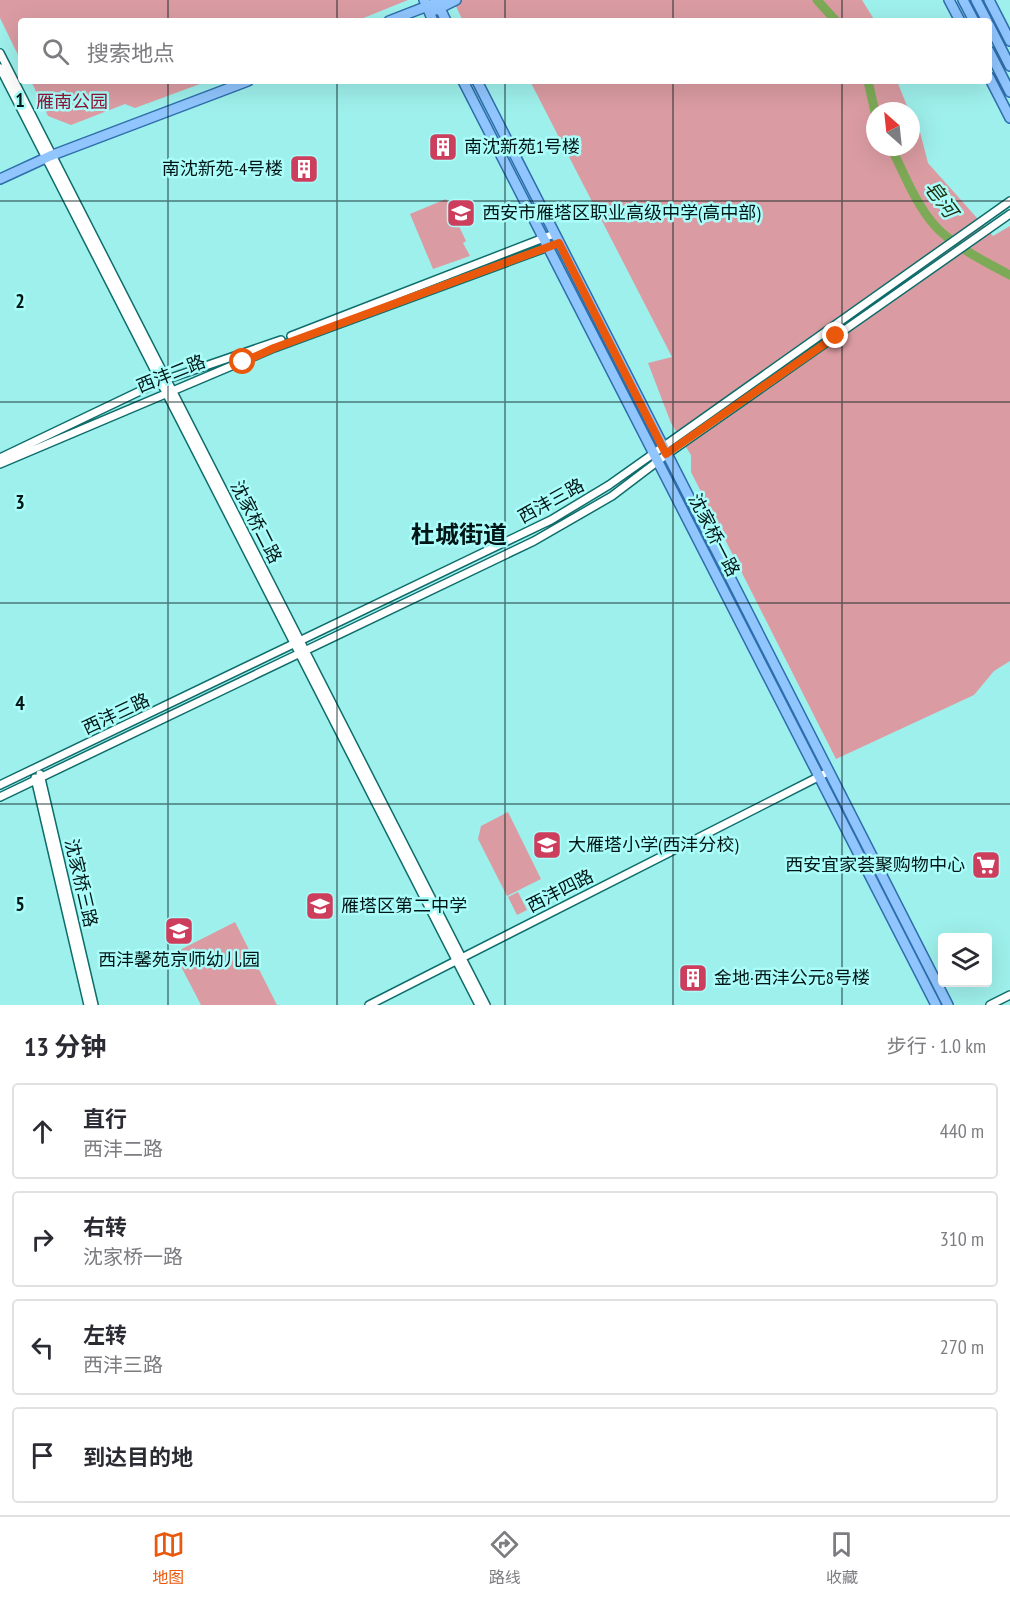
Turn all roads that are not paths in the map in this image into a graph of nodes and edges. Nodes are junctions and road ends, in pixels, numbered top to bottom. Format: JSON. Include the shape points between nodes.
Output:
{"nodes":[{"id":1,"x":456,"y":0,"type":"edge"},
{"id":2,"x":949,"y":0,"type":"edge"},
{"id":3,"x":963,"y":0,"type":"edge"},
{"id":4,"x":976,"y":0,"type":"edge"},
{"id":5,"x":989,"y":0,"type":"edge"},
{"id":6,"x":433,"y":6,"type":"edge"},
{"id":7,"x":398,"y":18,"type":"edge"},
{"id":8,"x":411,"y":18,"type":"edge"},
{"id":9,"x":443,"y":18,"type":"edge"},
{"id":10,"x":958,"y":18,"type":"edge"},
{"id":11,"x":972,"y":18,"type":"edge"},
{"id":12,"x":985,"y":18,"type":"edge"},
{"id":13,"x":992,"y":31,"type":"edge"},
{"id":14,"x":1010,"y":41,"type":"edge"},
{"id":15,"x":0,"y":53,"type":"edge"},
{"id":16,"x":992,"y":56,"type":"edge"},
{"id":17,"x":1010,"y":66,"type":"edge"},
{"id":18,"x":0,"y":68,"type":"edge"},
{"id":19,"x":992,"y":83,"type":"edge"},
{"id":20,"x":224,"y":84,"type":"edge"},
{"id":21,"x":240,"y":84,"type":"edge"},
{"id":22,"x":465,"y":84,"type":"edge"},
{"id":23,"x":479,"y":84,"type":"edge"},
{"id":24,"x":1009,"y":87,"type":"edge"},
{"id":25,"x":1008,"y":113,"type":"edge"},
{"id":26,"x":47,"y":155,"type":"junction"},
{"id":27,"x":0,"y":173,"type":"edge"},
{"id":28,"x":0,"y":179,"type":"edge"},
{"id":29,"x":1010,"y":201,"type":"edge"},
{"id":30,"x":1010,"y":214,"type":"edge"},
{"id":31,"x":557,"y":238,"type":"junction"},
{"id":32,"x":545,"y":242,"type":"junction"},
{"id":33,"x":167,"y":379,"type":"junction"},
{"id":34,"x":159,"y":382,"type":"junction"},
{"id":35,"x":168,"y":391,"type":"junction"},
{"id":36,"x":660,"y":453,"type":"junction"},
{"id":37,"x":0,"y":458,"type":"edge"},
{"id":38,"x":0,"y":464,"type":"edge"},
{"id":39,"x":302,"y":642,"type":"junction"},
{"id":40,"x":294,"y":646,"type":"junction"},
{"id":41,"x":303,"y":654,"type":"junction"},
{"id":42,"x":36,"y":768,"type":"junction"},
{"id":43,"x":828,"y":772,"type":"junction"},
{"id":44,"x":818,"y":777,"type":"junction"},
{"id":45,"x":38,"y":779,"type":"junction"},
{"id":46,"x":0,"y":785,"type":"edge"},
{"id":47,"x":0,"y":797,"type":"edge"},
{"id":48,"x":459,"y":959,"type":"junction"},
{"id":49,"x":1010,"y":995,"type":"edge"},
{"id":50,"x":88,"y":1005,"type":"edge"},
{"id":51,"x":94,"y":1005,"type":"edge"},
{"id":52,"x":369,"y":1005,"type":"edge"},
{"id":53,"x":479,"y":1005,"type":"edge"},
{"id":54,"x":486,"y":1005,"type":"edge"},
{"id":55,"x":936,"y":1005,"type":"edge"},
{"id":56,"x":948,"y":1005,"type":"edge"},
{"id":57,"x":990,"y":1005,"type":"edge"}],
"edges":[{"from":1,"to":6,"type":"main road"},
{"from":2,"to":10,"type":"main road"},
{"from":3,"to":11,"type":"main road"},
{"from":4,"to":12,"type":"main road"},
{"from":5,"to":14,"type":"main road"},
{"from":6,"to":7,"type":"main road"},
{"from":6,"to":8,"type":"main road"},
{"from":6,"to":9,"type":"main road"},
{"from":13,"to":17,"type":"main road"},
{"from":15,"to":26,"type":"street","name":"沈家桥二路"},
{"from":16,"to":24,"type":"main road"},
{"from":18,"to":26,"type":"street","name":"沈家桥二路"},
{"from":19,"to":25,"type":"main road"},
{"from":20,"to":26,"type":"main road"},
{"from":21,"to":26,"type":"main road"},
{"from":22,"to":32,"type":"main road","name":"沈家桥一路"},
{"from":23,"to":31,"type":"main road","name":"沈家桥一路"},
{"from":24,"to":25,"type":"main road"},
{"from":26,"to":27,"type":"main road"},
{"from":26,"to":28,"type":"main road"},
{"from":26,"to":33,"type":"street","name":"沈家桥二路"},
{"from":26,"to":34,"type":"street","name":"沈家桥二路"},
{"from":29,"to":36,"type":"street","name":"西沣三路"},
{"from":30,"to":36,"type":"street","name":"西沣三路"},
{"from":31,"to":32,"type":"street","name":"西沣二路"},
{"from":31,"to":36,"type":"main road","name":"沈家桥一路"},
{"from":32,"to":33,"type":"street","name":"西沣二路"},
{"from":32,"to":35,"type":"street","name":"西沣二路"},
{"from":32,"to":36,"type":"main road","name":"沈家桥一路"},
{"from":33,"to":34,"type":"street","name":"西沣二路"},
{"from":33,"to":35,"type":"street","name":"沈家桥二路"},
{"from":34,"to":35,"type":"street","name":"沈家桥二路"},
{"from":34,"to":37,"type":"street","name":"西沣二路"},
{"from":35,"to":38,"type":"street","name":"西沣二路"},
{"from":35,"to":39,"type":"street","name":"沈家桥二路"},
{"from":35,"to":40,"type":"street","name":"沈家桥二路"},
{"from":36,"to":39,"type":"street","name":"西沣三路","via":[[551,520]]},
{"from":36,"to":41,"type":"street","name":"西沣三路","via":[[612,496],[557,529]]},
{"from":36,"to":43,"type":"main road","name":"沈家桥一路"},
{"from":36,"to":44,"type":"main road","name":"沈家桥一路"},
{"from":39,"to":40,"type":"street","name":"西沣三路"},
{"from":39,"to":41,"type":"street","name":"沈家桥二路"},
{"from":40,"to":41,"type":"street","name":"沈家桥二路"},
{"from":40,"to":42,"type":"street","name":"西沣三路"},
{"from":41,"to":45,"type":"street","name":"西沣三路"},
{"from":41,"to":48,"type":"street","name":"沈家桥二路"},
{"from":42,"to":45,"type":"street","name":"沈家桥三路"},
{"from":42,"to":46,"type":"street","name":"西沣三路"},
{"from":43,"to":44,"type":"street","name":"西沣四路"},
{"from":43,"to":56,"type":"main road","name":"沈家桥一路"},
{"from":44,"to":48,"type":"street","name":"西沣四路"},
{"from":44,"to":55,"type":"main road","name":"沈家桥一路"},
{"from":45,"to":47,"type":"street","name":"西沣三路"},
{"from":45,"to":50,"type":"street","name":"沈家桥三路"},
{"from":45,"to":51,"type":"street","name":"沈家桥三路"},
{"from":48,"to":52,"type":"street","name":"西沣四路"},
{"from":48,"to":53,"type":"street","name":"沈家桥二路"},
{"from":48,"to":54,"type":"street","name":"沈家桥二路"},
{"from":49,"to":57,"type":"street"}]}
